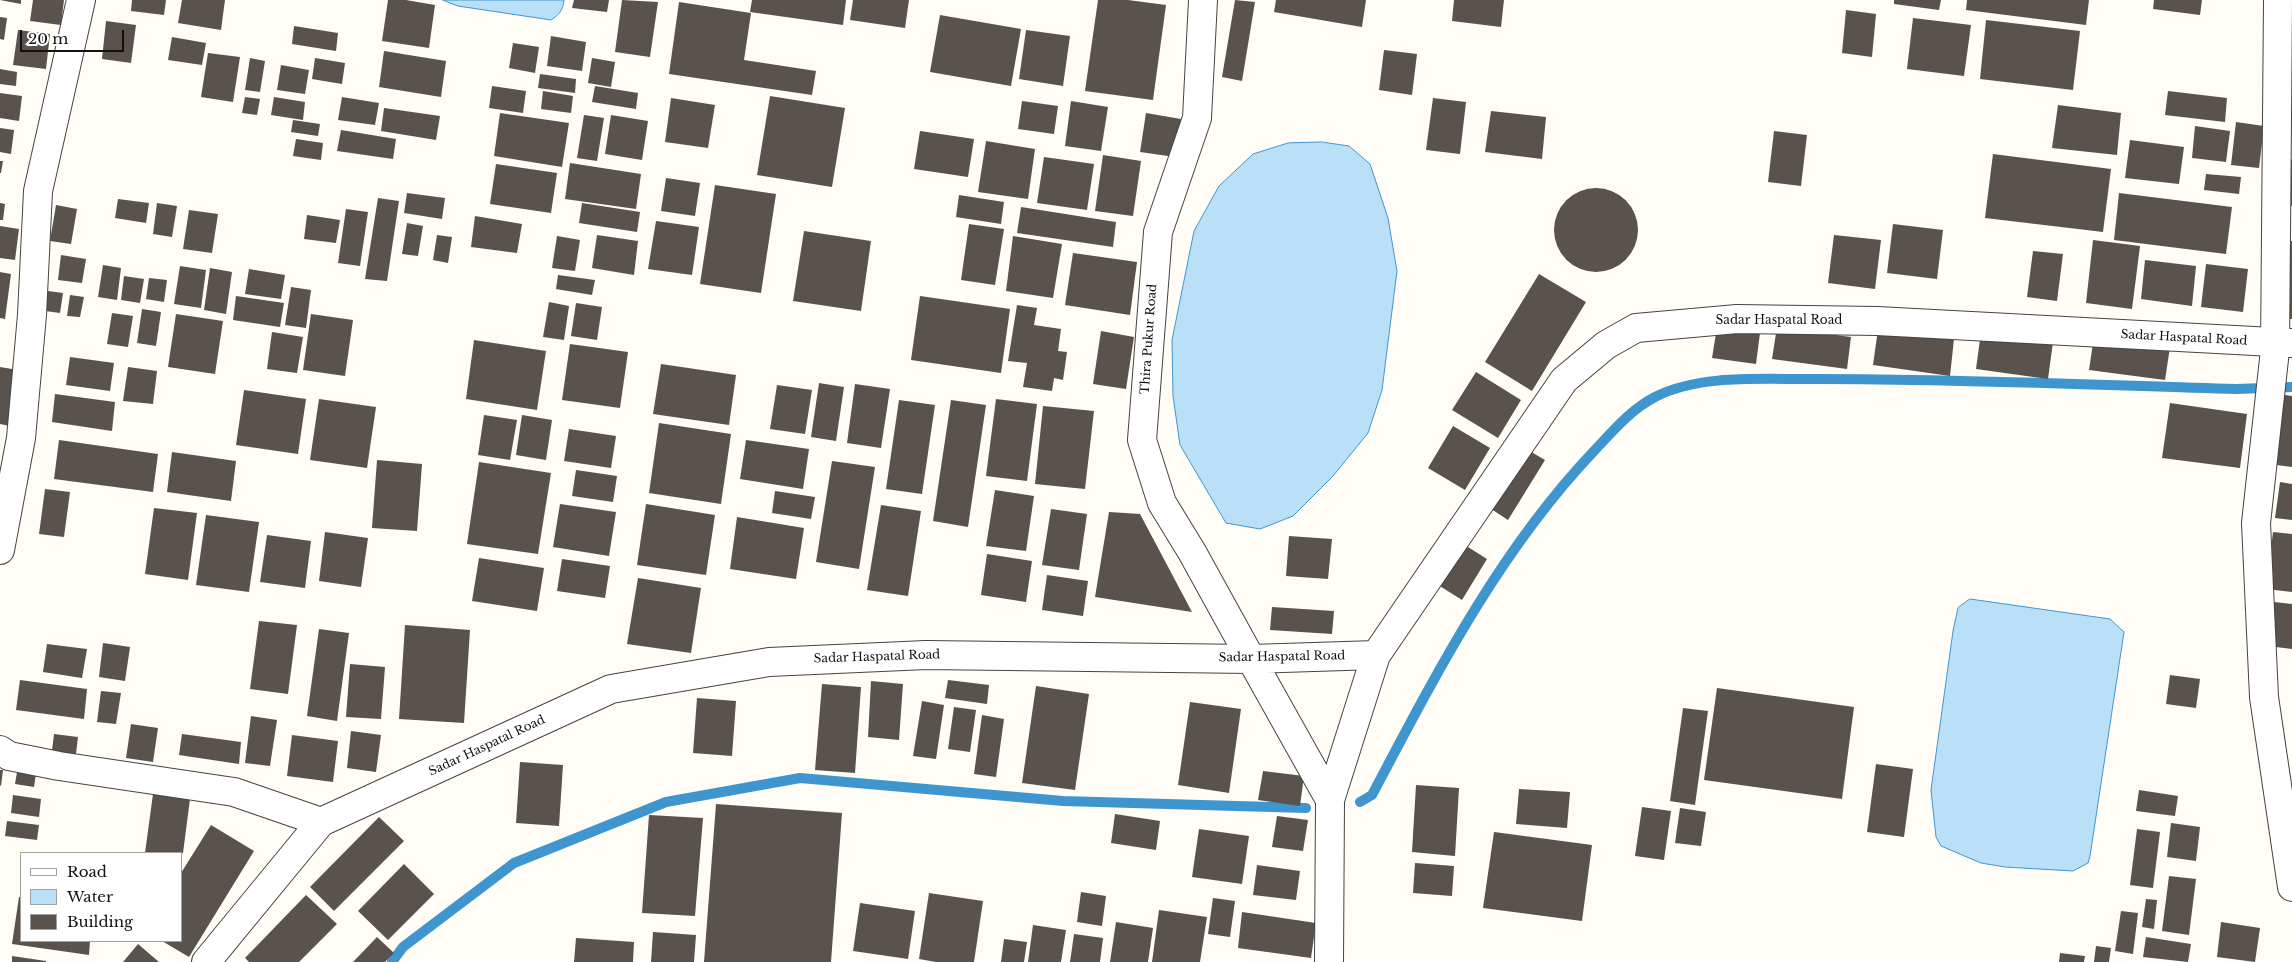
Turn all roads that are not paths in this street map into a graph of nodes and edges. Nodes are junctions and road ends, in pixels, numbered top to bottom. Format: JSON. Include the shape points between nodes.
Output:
{"nodes":[{"id":1,"x":81,"y":0,"type":"edge"},
{"id":2,"x":1203,"y":0,"type":"edge"},
{"id":3,"x":2278,"y":0,"type":"edge"},
{"id":4,"x":2280,"y":345,"type":"edge"},
{"id":5,"x":10,"y":436,"type":"edge"},
{"id":6,"x":0,"y":550,"type":"edge"},
{"id":7,"x":1376,"y":655,"type":"junction"},
{"id":8,"x":1251,"y":659,"type":"junction"},
{"id":9,"x":0,"y":750,"type":"edge"},
{"id":10,"x":1330,"y":800,"type":"junction"},
{"id":11,"x":321,"y":822,"type":"junction"},
{"id":12,"x":2292,"y":887,"type":"edge"},
{"id":13,"x":206,"y":962,"type":"edge"},
{"id":14,"x":1329,"y":962,"type":"edge"}],
"edges":[{"from":1,"to":5,"type":"street","via":[[38,191],[32,316]]},
{"from":2,"to":8,"type":"street","name":"Thira Pukur Road","via":[[1197,118],[1158,232],[1142,440],[1162,503]]},
{"from":3,"to":4,"type":"street"},
{"from":4,"to":7,"type":"street","name":"Sadar Haspatal Road","via":[[1877,321],[1737,319],[1636,328],[1606,345],[1564,380]]},
{"from":4,"to":12,"type":"street","via":[[2256,522],[2263,687]]},
{"from":5,"to":6,"type":"street"},
{"from":7,"to":8,"type":"street","name":"Sadar Haspatal Road"},
{"from":7,"to":10,"type":"street"},
{"from":8,"to":10,"type":"street","name":"Thira Pukur Road"},
{"from":8,"to":11,"type":"street","name":"Sadar Haspatal Road","via":[[926,654],[769,662],[611,689]]},
{"from":9,"to":11,"type":"street","via":[[9,756],[59,766],[234,792]]},
{"from":10,"to":14,"type":"street"},
{"from":11,"to":13,"type":"street","name":"Sadar Haspatal Road"}]}
